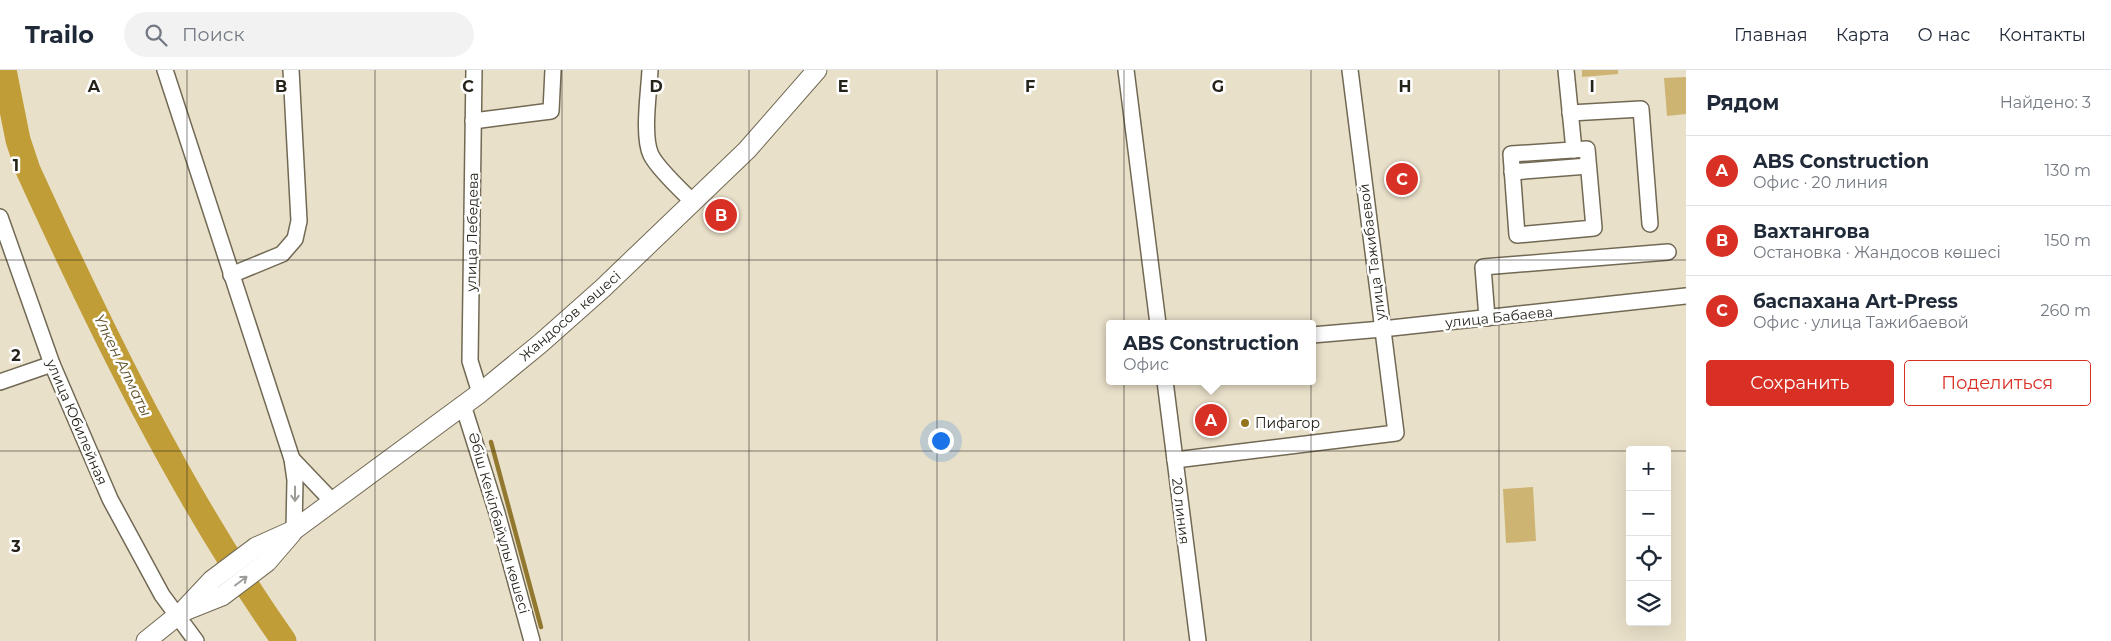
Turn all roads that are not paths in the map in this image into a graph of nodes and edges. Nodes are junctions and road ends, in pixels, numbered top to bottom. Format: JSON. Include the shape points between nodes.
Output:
{"nodes":[{"id":1,"x":165,"y":70,"type":"edge"},
{"id":2,"x":292,"y":70,"type":"edge"},
{"id":3,"x":474,"y":70,"type":"edge"},
{"id":4,"x":553,"y":70,"type":"edge"},
{"id":5,"x":650,"y":70,"type":"edge"},
{"id":6,"x":817,"y":70,"type":"edge"},
{"id":7,"x":1126,"y":70,"type":"edge"},
{"id":8,"x":1350,"y":70,"type":"edge"},
{"id":9,"x":1566,"y":70,"type":"edge"},
{"id":10,"x":1570,"y":114,"type":"junction"},
{"id":11,"x":473,"y":121,"type":"junction"},
{"id":12,"x":1574,"y":150,"type":"junction"},
{"id":13,"x":1588,"y":166,"type":"junction"},
{"id":14,"x":1512,"y":172,"type":"junction"},
{"id":15,"x":692,"y":201,"type":"junction"},
{"id":16,"x":0,"y":217,"type":"edge"},
{"id":17,"x":1650,"y":224,"type":"dead end"},
{"id":18,"x":1668,"y":252,"type":"dead end"},
{"id":19,"x":231,"y":275,"type":"junction"},
{"id":20,"x":1686,"y":296,"type":"edge"},
{"id":21,"x":1487,"y":318,"type":"junction"},
{"id":22,"x":1157,"y":320,"type":"edge"},
{"id":23,"x":1382,"y":329,"type":"junction"},
{"id":24,"x":1316,"y":335,"type":"edge"},
{"id":25,"x":52,"y":364,"type":"junction"},
{"id":26,"x":0,"y":382,"type":"edge"},
{"id":27,"x":1166,"y":385,"type":"edge"},
{"id":28,"x":480,"y":393,"type":"junction"},
{"id":29,"x":464,"y":405,"type":"junction"},
{"id":30,"x":292,"y":459,"type":"junction"},
{"id":31,"x":1175,"y":460,"type":"junction"},
{"id":32,"x":332,"y":502,"type":"junction"},
{"id":33,"x":294,"y":530,"type":"junction"},
{"id":34,"x":180,"y":614,"type":"junction"},
{"id":35,"x":146,"y":641,"type":"edge"},
{"id":36,"x":196,"y":641,"type":"edge"},
{"id":37,"x":532,"y":641,"type":"edge"},
{"id":38,"x":1198,"y":641,"type":"edge"}],
"edges":[{"from":1,"to":19,"type":"street"},
{"from":2,"to":19,"type":"street","via":[[300,221],[295,239],[282,254]]},
{"from":3,"to":11,"type":"street","name":"улица Лебедева"},
{"from":4,"to":11,"type":"street","via":[[551,111]]},
{"from":5,"to":15,"type":"street","via":[[647,126],[651,154]]},
{"from":6,"to":15,"type":"main road","name":"Жандосов көшесі","via":[[747,150]]},
{"from":7,"to":22,"type":"street"},
{"from":8,"to":23,"type":"street","name":"улица Тажибаевой"},
{"from":9,"to":10,"type":"street"},
{"from":10,"to":12,"type":"street"},
{"from":10,"to":17,"type":"street","via":[[1641,109]]},
{"from":11,"to":28,"type":"street","name":"улица Лебедева","via":[[470,361]]},
{"from":12,"to":13,"type":"street","via":[[1587,149]]},
{"from":12,"to":14,"type":"street","via":[[1511,154]]},
{"from":13,"to":14,"type":"street"},
{"from":13,"to":14,"type":"street","via":[[1594,228],[1517,235]]},
{"from":15,"to":28,"type":"main road","name":"Жандосов көшесі","via":[[603,288]]},
{"from":16,"to":25,"type":"street","name":"улица Юбилейная"},
{"from":18,"to":21,"type":"street","via":[[1484,267]]},
{"from":19,"to":30,"type":"street"},
{"from":20,"to":21,"type":"street","name":"улица Бабаева"},
{"from":21,"to":23,"type":"street","name":"улица Бабаева"},
{"from":23,"to":24,"type":"street","name":"улица Бабаева"},
{"from":23,"to":31,"type":"street","name":"улица Тажибаевой","via":[[1396,433]]},
{"from":25,"to":26,"type":"street"},
{"from":25,"to":34,"type":"street","name":"улица Юбилейная","via":[[110,499],[162,595]]},
{"from":27,"to":31,"type":"street","name":"20 линия"},
{"from":28,"to":29,"type":"main road","name":"Жандосов көшесі"},
{"from":29,"to":32,"type":"main road","name":"Жандосов көшесі"},
{"from":29,"to":37,"type":"street","name":"Әбіш Кекілбайұлы көшесі"},
{"from":30,"to":32,"type":"street"},
{"from":30,"to":33,"type":"street","one_way":true},
{"from":31,"to":38,"type":"street","name":"20 линия"},
{"from":32,"to":33,"type":"main road","name":"Жандосов көшесі"},
{"from":33,"to":34,"type":"main road","name":"Жандосов көшесі","via":[[256,546],[212,580]]},
{"from":34,"to":33,"type":"main road","name":"Жандосов көшесі","one_way":true,"via":[[222,596],[268,562]]},
{"from":34,"to":35,"type":"main road","name":"Жандосов көшесі"},
{"from":34,"to":36,"type":"street","name":"улица Юбилейная"}]}
